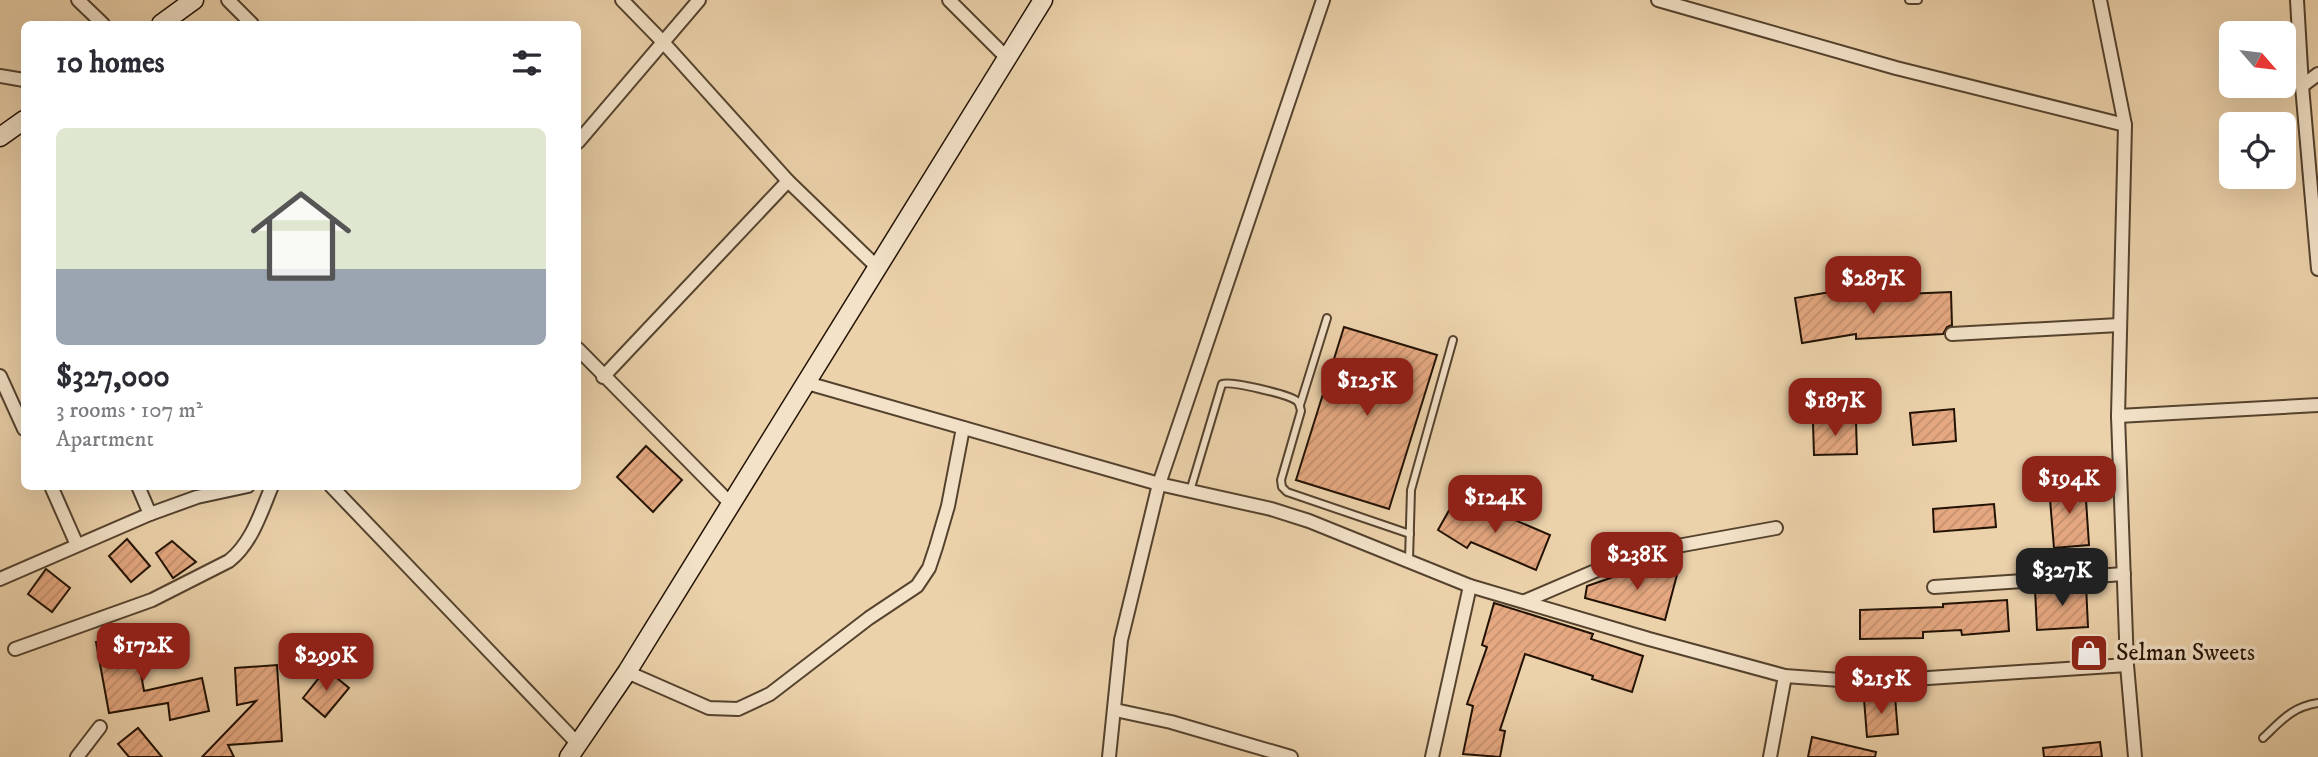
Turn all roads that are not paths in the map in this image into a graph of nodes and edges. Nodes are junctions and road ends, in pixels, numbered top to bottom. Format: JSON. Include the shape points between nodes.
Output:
{"nodes":[{"id":1,"x":78,"y":0,"type":"edge"},
{"id":2,"x":194,"y":0,"type":"edge"},
{"id":3,"x":228,"y":0,"type":"edge"},
{"id":4,"x":622,"y":0,"type":"edge"},
{"id":5,"x":699,"y":0,"type":"edge"},
{"id":6,"x":949,"y":0,"type":"edge"},
{"id":7,"x":1043,"y":0,"type":"edge"},
{"id":8,"x":1323,"y":0,"type":"edge"},
{"id":9,"x":1658,"y":0,"type":"edge"},
{"id":10,"x":1909,"y":0,"type":"edge"},
{"id":11,"x":1918,"y":0,"type":"edge"},
{"id":12,"x":2100,"y":0,"type":"edge"},
{"id":13,"x":2297,"y":0,"type":"edge"},
{"id":14,"x":100,"y":21,"type":"edge"},
{"id":15,"x":165,"y":21,"type":"edge"},
{"id":16,"x":249,"y":21,"type":"edge"},
{"id":17,"x":662,"y":41,"type":"junction"},
{"id":18,"x":1007,"y":58,"type":"junction"},
{"id":19,"x":2318,"y":74,"type":"edge"},
{"id":20,"x":0,"y":76,"type":"edge"},
{"id":21,"x":21,"y":79,"type":"edge"},
{"id":22,"x":2302,"y":86,"type":"junction"},
{"id":23,"x":21,"y":122,"type":"edge"},
{"id":24,"x":2125,"y":125,"type":"junction"},
{"id":25,"x":0,"y":137,"type":"edge"},
{"id":26,"x":581,"y":138,"type":"edge"},
{"id":27,"x":789,"y":181,"type":"junction"},
{"id":28,"x":877,"y":267,"type":"junction"},
{"id":29,"x":2318,"y":270,"type":"edge"},
{"id":30,"x":1327,"y":318,"type":"dead end"},
{"id":31,"x":2119,"y":325,"type":"junction"},
{"id":32,"x":1952,"y":334,"type":"dead end"},
{"id":33,"x":1453,"y":340,"type":"dead end"},
{"id":34,"x":581,"y":352,"type":"edge"},
{"id":35,"x":0,"y":376,"type":"edge"},
{"id":36,"x":603,"y":377,"type":"junction"},
{"id":37,"x":807,"y":383,"type":"junction"},
{"id":38,"x":1300,"y":405,"type":"junction"},
{"id":39,"x":2318,"y":405,"type":"edge"},
{"id":40,"x":2118,"y":416,"type":"junction"},
{"id":41,"x":21,"y":422,"type":"edge"},
{"id":42,"x":963,"y":428,"type":"junction"},
{"id":43,"x":1159,"y":484,"type":"junction"},
{"id":44,"x":53,"y":490,"type":"edge"},
{"id":45,"x":140,"y":490,"type":"edge"},
{"id":46,"x":229,"y":490,"type":"edge"},
{"id":47,"x":270,"y":490,"type":"edge"},
{"id":48,"x":335,"y":490,"type":"edge"},
{"id":49,"x":1189,"y":491,"type":"junction"},
{"id":50,"x":731,"y":503,"type":"junction"},
{"id":51,"x":150,"y":514,"type":"junction"},
{"id":52,"x":1776,"y":528,"type":"dead end"},
{"id":53,"x":1410,"y":534,"type":"junction"},
{"id":54,"x":77,"y":545,"type":"junction"},
{"id":55,"x":1409,"y":560,"type":"junction"},
{"id":56,"x":2124,"y":574,"type":"junction"},
{"id":57,"x":0,"y":579,"type":"edge"},
{"id":58,"x":1470,"y":586,"type":"junction"},
{"id":59,"x":1934,"y":587,"type":"dead end"},
{"id":60,"x":1525,"y":601,"type":"junction"},
{"id":61,"x":15,"y":649,"type":"dead end"},
{"id":62,"x":2127,"y":665,"type":"junction"},
{"id":63,"x":627,"y":672,"type":"junction"},
{"id":64,"x":1785,"y":676,"type":"junction"},
{"id":65,"x":2318,"y":703,"type":"edge"},
{"id":66,"x":1115,"y":710,"type":"junction"},
{"id":67,"x":100,"y":727,"type":"dead end"},
{"id":68,"x":2263,"y":737,"type":"dead end"},
{"id":69,"x":574,"y":751,"type":"edge"},
{"id":70,"x":77,"y":757,"type":"edge"},
{"id":71,"x":1110,"y":757,"type":"edge"},
{"id":72,"x":1291,"y":757,"type":"edge"},
{"id":73,"x":1432,"y":757,"type":"edge"},
{"id":74,"x":1770,"y":757,"type":"edge"},
{"id":75,"x":2134,"y":757,"type":"edge"}],
"edges":[{"from":1,"to":14,"type":"street"},
{"from":2,"to":15,"type":"main road"},
{"from":3,"to":16,"type":"street"},
{"from":4,"to":17,"type":"street"},
{"from":5,"to":17,"type":"street"},
{"from":6,"to":18,"type":"street"},
{"from":7,"to":18,"type":"main road"},
{"from":8,"to":43,"type":"street"},
{"from":9,"to":24,"type":"street","via":[[1896,68]]},
{"from":10,"to":11,"type":"lane"},
{"from":12,"to":24,"type":"street"},
{"from":13,"to":22,"type":"street"},
{"from":17,"to":26,"type":"street"},
{"from":17,"to":27,"type":"street"},
{"from":18,"to":28,"type":"main road"},
{"from":19,"to":22,"type":"street"},
{"from":20,"to":21,"type":"street"},
{"from":22,"to":29,"type":"street"},
{"from":23,"to":25,"type":"main road"},
{"from":24,"to":31,"type":"street"},
{"from":27,"to":28,"type":"street"},
{"from":27,"to":36,"type":"street"},
{"from":28,"to":37,"type":"main road"},
{"from":30,"to":38,"type":"lane"},
{"from":31,"to":32,"type":"street"},
{"from":31,"to":40,"type":"street"},
{"from":33,"to":53,"type":"lane","via":[[1411,491]]},
{"from":34,"to":36,"type":"street"},
{"from":35,"to":41,"type":"street"},
{"from":36,"to":50,"type":"street"},
{"from":37,"to":42,"type":"street"},
{"from":37,"to":50,"type":"main road"},
{"from":38,"to":49,"type":"lane","via":[[1254,388],[1222,384]]},
{"from":38,"to":53,"type":"lane","via":[[1282,487]]},
{"from":39,"to":40,"type":"street"},
{"from":40,"to":56,"type":"street"},
{"from":42,"to":43,"type":"street"},
{"from":42,"to":63,"type":"street","via":[[948,506],[929,568],[917,586],[770,694],[738,709],[709,708]]},
{"from":43,"to":49,"type":"street"},
{"from":43,"to":66,"type":"street","via":[[1121,640]]},
{"from":44,"to":54,"type":"street"},
{"from":45,"to":51,"type":"street"},
{"from":46,"to":51,"type":"street"},
{"from":47,"to":61,"type":"street","via":[[249,537],[229,561],[152,600]]},
{"from":48,"to":69,"type":"street"},
{"from":49,"to":55,"type":"street","via":[[1271,509]]},
{"from":50,"to":63,"type":"main road"},
{"from":51,"to":54,"type":"street"},
{"from":52,"to":60,"type":"street","via":[[1650,551]]},
{"from":53,"to":55,"type":"lane"},
{"from":54,"to":57,"type":"street"},
{"from":55,"to":58,"type":"street"},
{"from":56,"to":59,"type":"street"},
{"from":56,"to":62,"type":"street"},
{"from":58,"to":60,"type":"street"},
{"from":58,"to":73,"type":"street"},
{"from":60,"to":64,"type":"street"},
{"from":62,"to":64,"type":"street","via":[[1868,682]]},
{"from":62,"to":75,"type":"street"},
{"from":63,"to":69,"type":"main road"},
{"from":64,"to":74,"type":"street"},
{"from":65,"to":68,"type":"lane","via":[[2294,710]]},
{"from":66,"to":71,"type":"street"},
{"from":66,"to":72,"type":"street"},
{"from":67,"to":70,"type":"street"}]}
